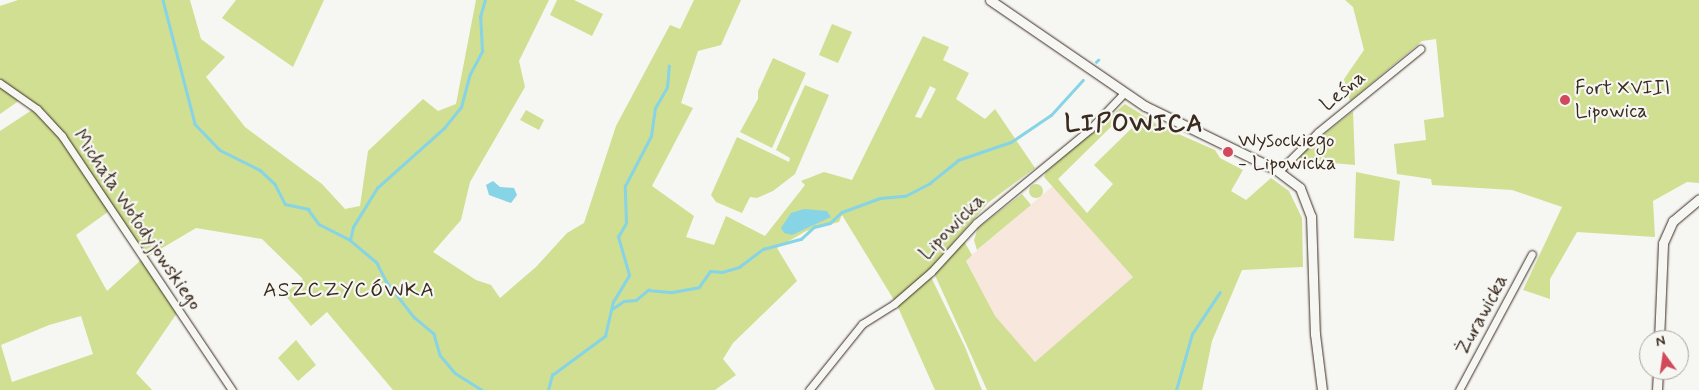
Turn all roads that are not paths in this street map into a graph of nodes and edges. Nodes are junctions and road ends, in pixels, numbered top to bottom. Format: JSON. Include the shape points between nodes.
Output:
{"nodes":[{"id":1,"x":990,"y":0,"type":"edge"},
{"id":2,"x":1420,"y":49,"type":"dead end"},
{"id":3,"x":0,"y":83,"type":"edge"},
{"id":4,"x":1124,"y":92,"type":"junction"},
{"id":5,"x":1279,"y":171,"type":"junction"},
{"id":6,"x":1699,"y":199,"type":"edge"},
{"id":7,"x":1532,"y":254,"type":"dead end"},
{"id":8,"x":1659,"y":330,"type":"edge"},
{"id":9,"x":232,"y":390,"type":"edge"},
{"id":10,"x":809,"y":390,"type":"edge"},
{"id":11,"x":1322,"y":390,"type":"edge"},
{"id":12,"x":1459,"y":390,"type":"edge"}],
"edges":[{"from":1,"to":4,"type":"street"},
{"from":2,"to":5,"type":"street","name":"Leśna","via":[[1318,132]]},
{"from":3,"to":9,"type":"street","name":"Michała Wołodyjowskiego","via":[[37,108],[62,136]]},
{"from":4,"to":5,"type":"street","via":[[1168,118]]},
{"from":4,"to":10,"type":"street","name":"Lipowicka","via":[[1090,129],[976,223],[931,272],[894,304],[862,324]]},
{"from":5,"to":11,"type":"street","via":[[1300,188],[1311,216],[1315,334]]},
{"from":6,"to":8,"type":"street","via":[[1673,221],[1663,243]]},
{"from":7,"to":12,"type":"street","name":"Żurawicka"}]}
